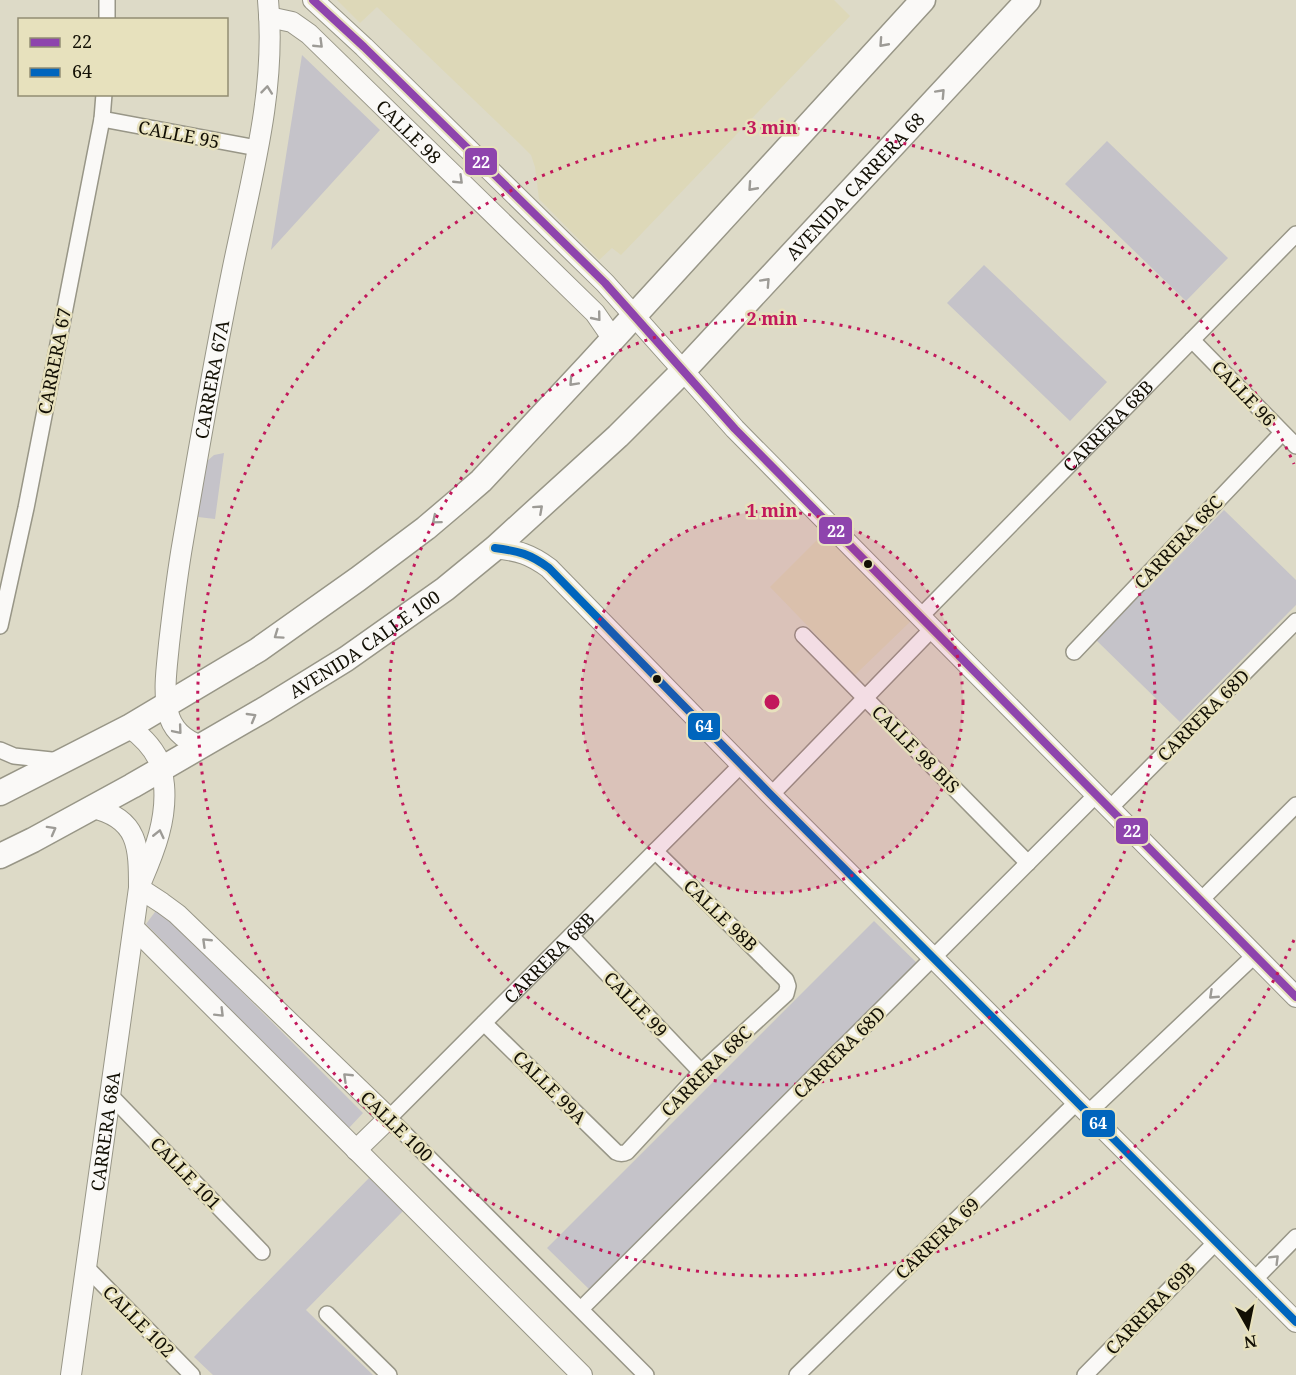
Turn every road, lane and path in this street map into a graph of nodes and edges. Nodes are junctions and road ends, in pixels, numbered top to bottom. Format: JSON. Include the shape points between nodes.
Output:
{"nodes":[{"id":1,"x":107,"y":0,"type":"edge"},
{"id":2,"x":313,"y":0,"type":"edge"},
{"id":3,"x":923,"y":0,"type":"edge"},
{"id":4,"x":1028,"y":0,"type":"edge"},
{"id":5,"x":268,"y":9,"type":"edge"},
{"id":6,"x":107,"y":18,"type":"edge"},
{"id":7,"x":104,"y":96,"type":"edge"},
{"id":8,"x":102,"y":119,"type":"junction"},
{"id":9,"x":257,"y":148,"type":"junction"},
{"id":10,"x":1296,"y":234,"type":"edge"},
{"id":11,"x":634,"y":316,"type":"junction"},
{"id":12,"x":613,"y":339,"type":"junction"},
{"id":13,"x":1192,"y":340,"type":"junction"},
{"id":14,"x":683,"y":371,"type":"junction"},
{"id":15,"x":1282,"y":433,"type":"junction"},
{"id":16,"x":1296,"y":446,"type":"edge"},
{"id":17,"x":495,"y":548,"type":"junction"},
{"id":18,"x":1296,"y":621,"type":"edge"},
{"id":19,"x":926,"y":623,"type":"junction"},
{"id":20,"x":0,"y":626,"type":"edge"},
{"id":21,"x":803,"y":635,"type":"dead end"},
{"id":22,"x":1074,"y":652,"type":"dead end"},
{"id":23,"x":865,"y":698,"type":"junction"},
{"id":24,"x":167,"y":705,"type":"junction"},
{"id":25,"x":129,"y":727,"type":"junction"},
{"id":26,"x":201,"y":746,"type":"junction"},
{"id":27,"x":0,"y":750,"type":"edge"},
{"id":28,"x":64,"y":761,"type":"junction"},
{"id":29,"x":741,"y":765,"type":"junction"},
{"id":30,"x":162,"y":769,"type":"junction"},
{"id":31,"x":0,"y":793,"type":"edge"},
{"id":32,"x":771,"y":795,"type":"junction"},
{"id":33,"x":1103,"y":802,"type":"junction"},
{"id":34,"x":1296,"y":805,"type":"edge"},
{"id":35,"x":92,"y":808,"type":"junction"},
{"id":36,"x":655,"y":851,"type":"junction"},
{"id":37,"x":0,"y":856,"type":"edge"},
{"id":38,"x":1028,"y":863,"type":"junction"},
{"id":39,"x":139,"y":888,"type":"junction"},
{"id":40,"x":1201,"y":900,"type":"junction"},
{"id":41,"x":134,"y":928,"type":"junction"},
{"id":42,"x":571,"y":936,"type":"junction"},
{"id":43,"x":1255,"y":955,"type":"junction"},
{"id":44,"x":933,"y":958,"type":"junction"},
{"id":45,"x":786,"y":980,"type":"joint"},
{"id":46,"x":1296,"y":997,"type":"edge"},
{"id":47,"x":484,"y":1023,"type":"junction"},
{"id":48,"x":701,"y":1072,"type":"junction"},
{"id":49,"x":110,"y":1095,"type":"junction"},
{"id":50,"x":1082,"y":1107,"type":"junction"},
{"id":51,"x":389,"y":1118,"type":"junction"},
{"id":52,"x":356,"y":1150,"type":"junction"},
{"id":53,"x":616,"y":1152,"type":"joint"},
{"id":54,"x":1296,"y":1237,"type":"edge"},
{"id":55,"x":1216,"y":1242,"type":"junction"},
{"id":56,"x":262,"y":1252,"type":"dead end"},
{"id":57,"x":86,"y":1267,"type":"junction"},
{"id":58,"x":1254,"y":1280,"type":"junction"},
{"id":59,"x":581,"y":1309,"type":"junction"},
{"id":60,"x":327,"y":1314,"type":"dead end"},
{"id":61,"x":1296,"y":1322,"type":"edge"},
{"id":62,"x":71,"y":1375,"type":"edge"},
{"id":63,"x":192,"y":1375,"type":"edge"},
{"id":64,"x":389,"y":1375,"type":"edge"},
{"id":65,"x":582,"y":1375,"type":"edge"},
{"id":66,"x":646,"y":1375,"type":"edge"},
{"id":67,"x":797,"y":1375,"type":"edge"},
{"id":68,"x":1085,"y":1375,"type":"edge"}],
"edges":[{"from":1,"to":6,"type":"street"},
{"from":2,"to":11,"type":"street","name":"CALLE 98","via":[[605,283]]},
{"from":3,"to":11,"type":"main road","one_way":true},
{"from":14,"to":4,"type":"main road","name":"AVENIDA CARRERA 68","one_way":true},
{"from":9,"to":5,"type":"street","name":"CARRERA 67A","one_way":true,"via":[[270,58]]},
{"from":5,"to":12,"type":"street","name":"CALLE 98","one_way":true,"via":[[309,34],[595,313]]},
{"from":7,"to":8,"type":"street","name":"CARRERA 67"},
{"from":8,"to":9,"type":"street","name":"CALLE 95"},
{"from":8,"to":20,"type":"street","name":"CARRERA 67"},
{"from":9,"to":24,"type":"street","name":"CARRERA 67A","via":[[212,366],[175,587],[166,674]]},
{"from":10,"to":13,"type":"street","name":"CARRERA 68B"},
{"from":11,"to":12,"type":"main road"},
{"from":11,"to":14,"type":"street","name":"CALLE 98"},
{"from":12,"to":24,"type":"main road","one_way":true,"via":[[481,481],[426,528],[258,650]]},
{"from":13,"to":15,"type":"street","name":"CALLE 96"},
{"from":13,"to":19,"type":"street","name":"CARRERA 68B"},
{"from":17,"to":14,"type":"main road","name":"AVENIDA CALLE 100","one_way":true},
{"from":14,"to":19,"type":"street","name":"CALLE 98"},
{"from":15,"to":16,"type":"street","name":"CALLE 96"},
{"from":15,"to":22,"type":"street","name":"CARRERA 68C"},
{"from":26,"to":17,"type":"main road","name":"AVENIDA CALLE 100","one_way":true,"via":[[346,659],[445,589]]},
{"from":17,"to":29,"type":"street","via":[[524,553],[549,568]]},
{"from":18,"to":33,"type":"street","name":"CARRERA 68D"},
{"from":19,"to":23,"type":"street","name":"CARRERA 68B"},
{"from":19,"to":33,"type":"street","name":"CALLE 98"},
{"from":21,"to":23,"type":"street","name":"CALLE 98 BIS"},
{"from":23,"to":32,"type":"street","name":"CARRERA 68B"},
{"from":23,"to":38,"type":"street","name":"CALLE 98 BIS"},
{"from":24,"to":25,"type":"main road"},
{"from":24,"to":26,"type":"street","name":"CARRERA 67A","one_way":true,"via":[[177,731]]},
{"from":25,"to":28,"type":"main road"},
{"from":25,"to":30,"type":"street","name":"CARRERA 68A","via":[[149,745]]},
{"from":26,"to":30,"type":"main road","name":"AVENIDA CALLE 100"},
{"from":27,"to":28,"type":"street","via":[[14,756]]},
{"from":28,"to":31,"type":"main road"},
{"from":29,"to":32,"type":"street"},
{"from":29,"to":36,"type":"street","name":"CARRERA 68B"},
{"from":30,"to":35,"type":"main road","name":"AVENIDA CALLE 100"},
{"from":39,"to":30,"type":"street","name":"CARRERA 68A","one_way":true,"via":[[159,835],[164,802]]},
{"from":32,"to":44,"type":"street"},
{"from":33,"to":38,"type":"street","name":"CARRERA 68D"},
{"from":33,"to":40,"type":"street","name":"CALLE 98"},
{"from":34,"to":40,"type":"street"},
{"from":37,"to":35,"type":"main road","name":"AVENIDA CALLE 100","one_way":true},
{"from":35,"to":39,"type":"street","name":"CARRERA 68A","via":[[116,817],[133,835],[138,847]]},
{"from":36,"to":42,"type":"street","name":"CARRERA 68B"},
{"from":36,"to":45,"type":"street","name":"CALLE 98B"},
{"from":38,"to":44,"type":"street","name":"CARRERA 68D"},
{"from":39,"to":41,"type":"street","name":"CARRERA 68A"},
{"from":51,"to":39,"type":"street","name":"CALLE 100","one_way":true,"via":[[177,914]]},
{"from":40,"to":43,"type":"street","name":"CALLE 98"},
{"from":41,"to":49,"type":"street","name":"CARRERA 68A"},
{"from":41,"to":52,"type":"street","one_way":true},
{"from":42,"to":47,"type":"street","name":"CARRERA 68B"},
{"from":42,"to":48,"type":"street","name":"CALLE 99"},
{"from":43,"to":46,"type":"street","name":"CALLE 98"},
{"from":43,"to":50,"type":"street","name":"CARRERA 69","one_way":true},
{"from":44,"to":50,"type":"street"},
{"from":44,"to":59,"type":"street","name":"CARRERA 68D"},
{"from":45,"to":48,"type":"street","name":"CARRERA 68C","via":[[786,994]]},
{"from":47,"to":51,"type":"street","name":"CARRERA 68B"},
{"from":47,"to":53,"type":"street","name":"CALLE 99A"},
{"from":48,"to":53,"type":"street","name":"CARRERA 68C","via":[[627,1152]]},
{"from":49,"to":56,"type":"street","name":"CALLE 101"},
{"from":49,"to":57,"type":"street","name":"CARRERA 68A"},
{"from":50,"to":55,"type":"street"},
{"from":50,"to":67,"type":"street","name":"CARRERA 69"},
{"from":51,"to":52,"type":"street","name":"CARRERA 68B"},
{"from":51,"to":59,"type":"street","name":"CALLE 100"},
{"from":52,"to":65,"type":"street"},
{"from":58,"to":54,"type":"street","one_way":true},
{"from":55,"to":58,"type":"street"},
{"from":55,"to":68,"type":"street","name":"CARRERA 69B"},
{"from":57,"to":62,"type":"street","name":"CARRERA 68A"},
{"from":57,"to":63,"type":"street","name":"CALLE 102"},
{"from":58,"to":61,"type":"street"},
{"from":59,"to":66,"type":"street","name":"CALLE 100"},
{"from":60,"to":64,"type":"street"}]}
